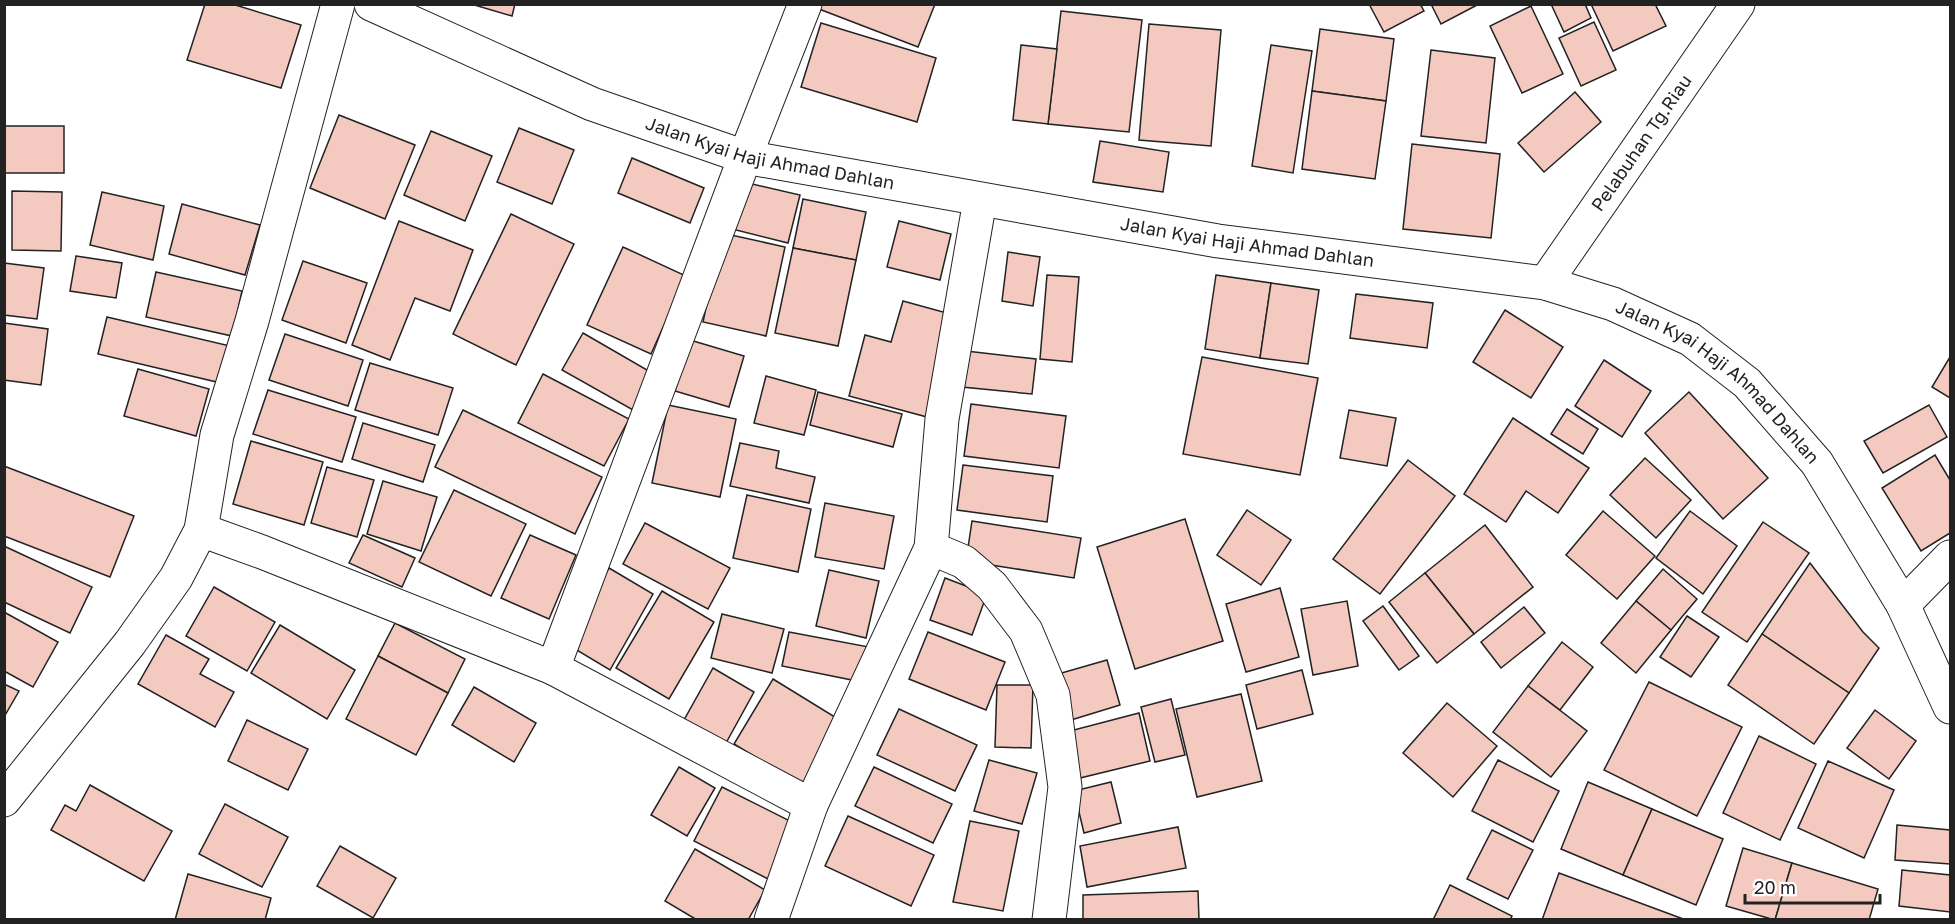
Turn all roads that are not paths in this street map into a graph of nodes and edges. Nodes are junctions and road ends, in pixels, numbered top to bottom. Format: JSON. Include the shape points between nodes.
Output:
{"nodes":[{"id":1,"x":338,"y":4,"type":"edge"},
{"id":2,"x":371,"y":4,"type":"edge"},
{"id":3,"x":805,"y":4,"type":"edge"},
{"id":4,"x":1738,"y":4,"type":"edge"},
{"id":5,"x":745,"y":156,"type":"junction"},
{"id":6,"x":980,"y":200,"type":"junction"},
{"id":7,"x":1545,"y":283,"type":"junction"},
{"id":8,"x":201,"y":531,"type":"junction"},
{"id":9,"x":931,"y":548,"type":"junction"},
{"id":10,"x":1950,"y":556,"type":"edge"},
{"id":11,"x":1903,"y":605,"type":"junction"},
{"id":12,"x":553,"y":668,"type":"junction"},
{"id":13,"x":1950,"y":707,"type":"edge"},
{"id":14,"x":4,"y":800,"type":"edge"},
{"id":15,"x":811,"y":805,"type":"junction"},
{"id":16,"x":771,"y":920,"type":"edge"},
{"id":17,"x":1048,"y":920,"type":"edge"}],
"edges":[{"from":1,"to":8,"type":"street","via":[[217,435]]},
{"from":2,"to":5,"type":"street","name":"Jalan Kyai Haji Ahmad Dahlan","via":[[592,105]]},
{"from":3,"to":5,"type":"street"},
{"from":4,"to":7,"type":"street","name":"Pelabuhan Tg.Riau"},
{"from":5,"to":6,"type":"street","name":"Jalan Kyai Haji Ahmad Dahlan"},
{"from":5,"to":12,"type":"street"},
{"from":6,"to":7,"type":"street","name":"Jalan Kyai Haji Ahmad Dahlan","via":[[1218,241]]},
{"from":6,"to":9,"type":"street","via":[[942,419]]},
{"from":7,"to":11,"type":"street","name":"Jalan Kyai Haji Ahmad Dahlan","via":[[1613,304],[1690,339],[1747,383],[1818,463]]},
{"from":8,"to":12,"type":"street"},
{"from":8,"to":14,"type":"street","via":[[176,578],[130,643]]},
{"from":9,"to":15,"type":"street"},
{"from":9,"to":17,"type":"street","via":[[964,562],[992,586],[1026,631],[1053,695],[1065,787]]},
{"from":10,"to":11,"type":"street"},
{"from":11,"to":13,"type":"street","name":"Jalan Kyai Haji Ahmad Dahlan"},
{"from":12,"to":15,"type":"street"},
{"from":15,"to":16,"type":"street"}]}
